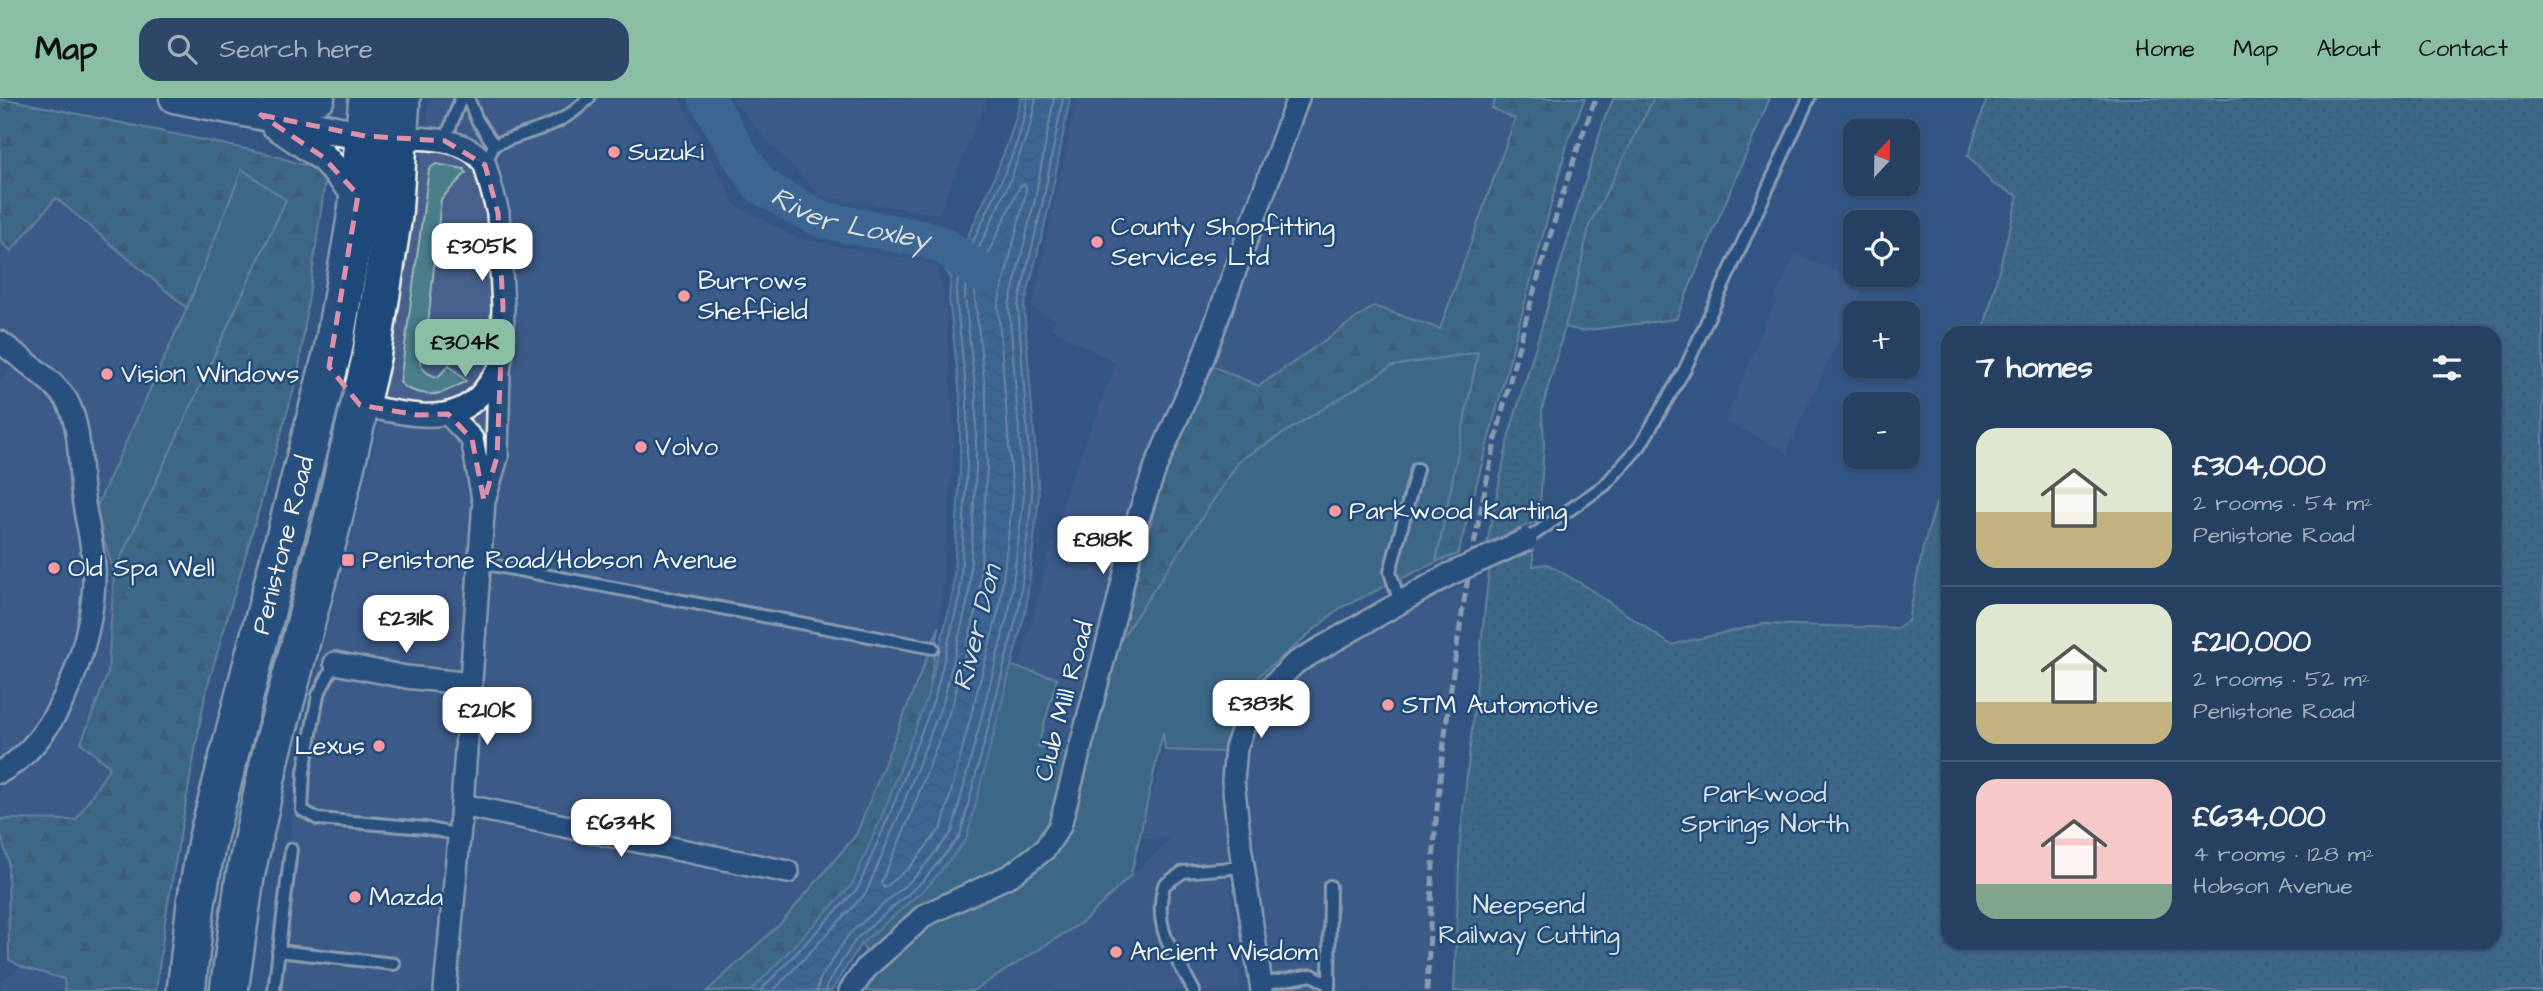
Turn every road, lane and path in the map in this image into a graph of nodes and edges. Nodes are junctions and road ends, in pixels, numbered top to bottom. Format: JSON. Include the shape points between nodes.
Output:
{"nodes":[{"id":1,"x":174,"y":98,"type":"edge"},
{"id":2,"x":320,"y":98,"type":"edge"},
{"id":3,"x":368,"y":98,"type":"edge"},
{"id":4,"x":401,"y":98,"type":"edge"},
{"id":5,"x":461,"y":98,"type":"edge"},
{"id":6,"x":468,"y":98,"type":"edge"},
{"id":7,"x":589,"y":98,"type":"edge"},
{"id":8,"x":1298,"y":98,"type":"edge"},
{"id":9,"x":1810,"y":98,"type":"edge"},
{"id":10,"x":261,"y":115,"type":"junction"},
{"id":11,"x":409,"y":138,"type":"junction"},
{"id":12,"x":494,"y":145,"type":"junction"},
{"id":13,"x":485,"y":165,"type":"junction"},
{"id":14,"x":358,"y":194,"type":"junction"},
{"id":15,"x":0,"y":342,"type":"edge"},
{"id":16,"x":329,"y":367,"type":"junction"},
{"id":17,"x":499,"y":370,"type":"junction"},
{"id":18,"x":360,"y":405,"type":"junction"},
{"id":19,"x":449,"y":414,"type":"junction"},
{"id":20,"x":1417,"y":469,"type":"dead end"},
{"id":21,"x":484,"y":501,"type":"junction"},
{"id":22,"x":1526,"y":540,"type":"joint"},
{"id":23,"x":481,"y":562,"type":"junction"},
{"id":24,"x":1400,"y":603,"type":"junction"},
{"id":25,"x":933,"y":648,"type":"dead end"},
{"id":26,"x":335,"y":663,"type":"joint"},
{"id":27,"x":471,"y":684,"type":"junction"},
{"id":28,"x":0,"y":772,"type":"edge"},
{"id":29,"x":462,"y":805,"type":"junction"},
{"id":30,"x":460,"y":835,"type":"junction"},
{"id":31,"x":291,"y":849,"type":"dead end"},
{"id":32,"x":1243,"y":867,"type":"junction"},
{"id":33,"x":788,"y":872,"type":"dead end"},
{"id":34,"x":1330,"y":886,"type":"dead end"},
{"id":35,"x":278,"y":951,"type":"junction"},
{"id":36,"x":394,"y":964,"type":"dead end"},
{"id":37,"x":1262,"y":987,"type":"edge"},
{"id":38,"x":1329,"y":988,"type":"edge"},
{"id":39,"x":186,"y":991,"type":"edge"},
{"id":40,"x":229,"y":991,"type":"edge"},
{"id":41,"x":274,"y":991,"type":"edge"},
{"id":42,"x":445,"y":991,"type":"edge"},
{"id":43,"x":850,"y":991,"type":"edge"},
{"id":44,"x":1194,"y":991,"type":"edge"}],
"edges":[{"from":1,"to":10,"type":"street"},
{"from":2,"to":10,"type":"street"},
{"from":3,"to":11,"type":"highway","name":"Penistone Road"},
{"from":4,"to":11,"type":"highway","name":"Penistone Road"},
{"from":5,"to":11,"type":"lane"},
{"from":6,"to":12,"type":"lane"},
{"from":7,"to":12,"type":"lane","via":[[557,124]]},
{"from":8,"to":43,"type":"street","name":"Club Mill Road","via":[[1202,361],[1138,517],[1060,826],[1045,849],[1011,875],[925,915],[867,967]]},
{"from":9,"to":22,"type":"lane","via":[[1685,369],[1640,446],[1605,485]]},
{"from":10,"to":11,"type":"street"},
{"from":10,"to":14,"type":"street","via":[[323,157]]},
{"from":11,"to":13,"type":"street","via":[[481,158]]},
{"from":11,"to":14,"type":"highway","name":"Penistone Road"},
{"from":11,"to":18,"type":"highway","name":"Penistone Road"},
{"from":12,"to":13,"type":"lane"},
{"from":13,"to":17,"type":"street","via":[[498,213],[502,262]]},
{"from":14,"to":16,"type":"highway","name":"Penistone Road"},
{"from":15,"to":28,"type":"street","via":[[67,401],[94,568],[82,650],[68,688],[36,744],[18,763]]},
{"from":16,"to":18,"type":"highway"},
{"from":16,"to":39,"type":"highway","name":"Penistone Road","via":[[207,841]]},
{"from":17,"to":19,"type":"street","via":[[479,396]]},
{"from":17,"to":21,"type":"street","via":[[497,457]]},
{"from":18,"to":19,"type":"street","via":[[417,415]]},
{"from":18,"to":40,"type":"highway","name":"Penistone Road","via":[[271,755],[243,890]]},
{"from":19,"to":21,"type":"street","via":[[472,439]]},
{"from":20,"to":24,"type":"lane","via":[[1390,572]]},
{"from":21,"to":23,"type":"street"},
{"from":22,"to":24,"type":"street","bridge":true,"via":[[1448,575]]},
{"from":23,"to":25,"type":"lane"},
{"from":23,"to":27,"type":"street"},
{"from":24,"to":32,"type":"street","via":[[1295,663],[1257,701],[1236,748],[1233,781]]},
{"from":26,"to":27,"type":"street"},
{"from":26,"to":30,"type":"lane","via":[[318,695],[302,810],[318,819]]},
{"from":27,"to":29,"type":"street"},
{"from":29,"to":30,"type":"street"},
{"from":29,"to":33,"type":"street"},
{"from":30,"to":42,"type":"street"},
{"from":31,"to":35,"type":"lane"},
{"from":32,"to":37,"type":"street"},
{"from":32,"to":44,"type":"lane","via":[[1183,872],[1164,885],[1158,905],[1161,928]]},
{"from":34,"to":38,"type":"lane"},
{"from":35,"to":36,"type":"lane"},
{"from":35,"to":41,"type":"lane"},
{"from":37,"to":38,"type":"lane","via":[[1312,975]]}]}
